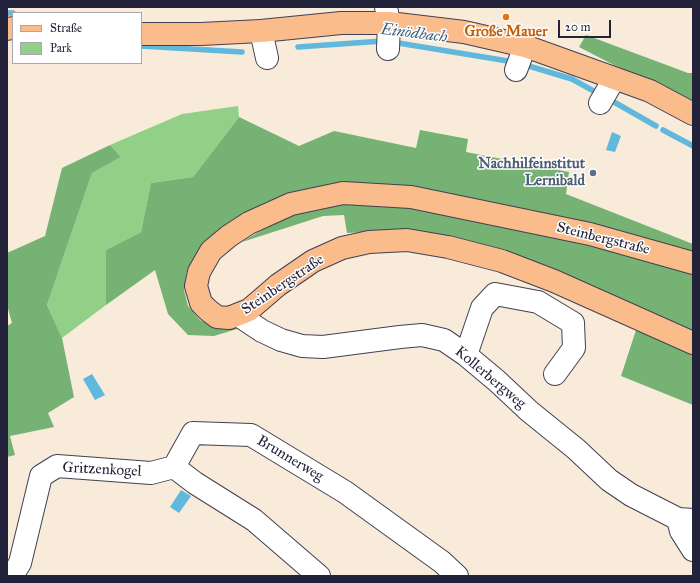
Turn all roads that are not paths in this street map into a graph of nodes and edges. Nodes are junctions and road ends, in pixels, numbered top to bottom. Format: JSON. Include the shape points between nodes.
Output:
{"nodes":[{"id":1,"x":261,"y":31,"type":"junction"},
{"id":2,"x":388,"y":32,"type":"edge"},
{"id":3,"x":142,"y":34,"type":"edge"},
{"id":4,"x":268,"y":58,"type":"dead end"},
{"id":5,"x":693,"y":114,"type":"edge"},
{"id":6,"x":693,"y":263,"type":"edge"},
{"id":7,"x":238,"y":315,"type":"junction"},
{"id":8,"x":693,"y":343,"type":"edge"},
{"id":9,"x":466,"y":355,"type":"junction"},
{"id":10,"x":555,"y":374,"type":"dead end"},
{"id":11,"x":174,"y":467,"type":"junction"},
{"id":12,"x":685,"y":519,"type":"edge"},
{"id":13,"x":693,"y":550,"type":"edge"},
{"id":14,"x":12,"y":576,"type":"edge"},
{"id":15,"x":319,"y":576,"type":"edge"},
{"id":16,"x":457,"y":576,"type":"edge"}],
"edges":[{"from":1,"to":2,"type":"main road","via":[[341,24]]},
{"from":1,"to":3,"type":"main road"},
{"from":1,"to":4,"type":"street"},
{"from":2,"to":5,"type":"main road","via":[[464,32],[519,60],[605,94],[650,91]]},
{"from":6,"to":7,"type":"main road","name":"Steinbergstraße","via":[[590,234],[411,197],[344,193],[291,204],[249,222],[211,251],[197,279],[196,286],[201,303],[217,317],[229,318]]},
{"from":7,"to":8,"type":"main road","name":"Steinbergstraße","via":[[249,310],[278,285],[313,261],[342,248],[369,242],[407,240],[448,247],[502,261],[554,281]]},
{"from":7,"to":9,"type":"street","name":"Kollerbergweg","via":[[262,331],[302,346],[323,347],[422,335],[444,340]]},
{"from":9,"to":10,"type":"street","via":[[482,308],[495,294],[538,302],[573,323],[574,348]]},
{"from":9,"to":12,"type":"street","name":"Kollerbergweg","via":[[609,480],[631,495]]},
{"from":11,"to":14,"type":"street","name":"Gritzenkogel","via":[[152,473],[57,466],[41,476],[20,563]]},
{"from":11,"to":15,"type":"street","via":[[254,520]]},
{"from":11,"to":16,"type":"street","name":"Brunnerweg","via":[[193,433],[251,435],[344,492],[442,562]]},
{"from":12,"to":13,"type":"street","via":[[681,531]]}]}
